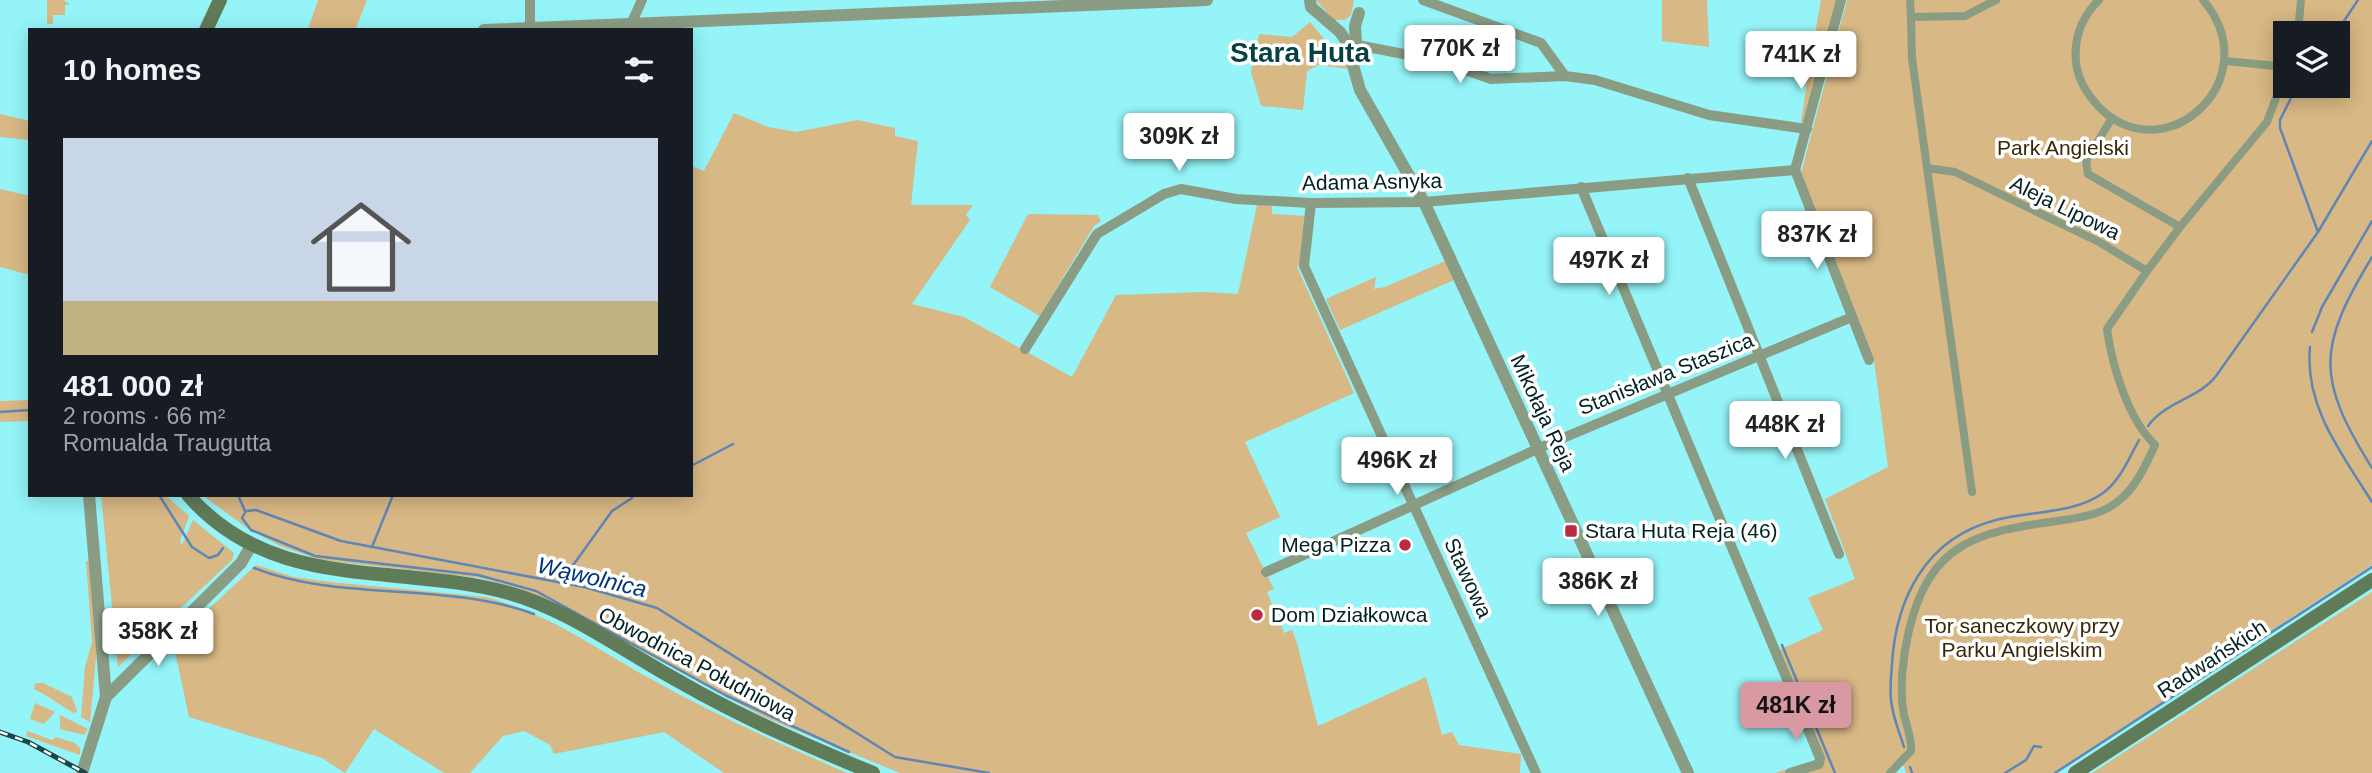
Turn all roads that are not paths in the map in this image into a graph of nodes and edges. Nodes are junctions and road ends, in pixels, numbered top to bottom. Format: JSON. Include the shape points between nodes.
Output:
{"nodes":[{"id":1,"x":220,"y":0,"type":"edge"},
{"id":2,"x":530,"y":0,"type":"edge"},
{"id":3,"x":642,"y":0,"type":"edge"},
{"id":4,"x":1207,"y":0,"type":"edge"},
{"id":5,"x":1423,"y":0,"type":"edge"},
{"id":6,"x":1842,"y":0,"type":"edge"},
{"id":7,"x":1910,"y":0,"type":"edge"},
{"id":8,"x":1996,"y":0,"type":"edge"},
{"id":9,"x":2099,"y":0,"type":"edge"},
{"id":10,"x":2203,"y":0,"type":"edge"},
{"id":11,"x":2301,"y":0,"type":"edge"},
{"id":12,"x":1309,"y":2,"type":"edge"},
{"id":13,"x":1014,"y":4,"type":"edge"},
{"id":14,"x":1360,"y":7,"type":"edge"},
{"id":15,"x":1911,"y":17,"type":"junction"},
{"id":16,"x":2299,"y":21,"type":"edge"},
{"id":17,"x":1329,"y":23,"type":"junction"},
{"id":18,"x":631,"y":24,"type":"junction"},
{"id":19,"x":207,"y":28,"type":"edge"},
{"id":20,"x":530,"y":28,"type":"joint"},
{"id":21,"x":1351,"y":43,"type":"junction"},
{"id":22,"x":2226,"y":61,"type":"junction"},
{"id":23,"x":2273,"y":67,"type":"edge"},
{"id":24,"x":1564,"y":76,"type":"junction"},
{"id":25,"x":2276,"y":98,"type":"edge"},
{"id":26,"x":2112,"y":118,"type":"junction"},
{"id":27,"x":1807,"y":129,"type":"junction"},
{"id":28,"x":1927,"y":168,"type":"junction"},
{"id":29,"x":1795,"y":170,"type":"junction"},
{"id":30,"x":1688,"y":178,"type":"junction"},
{"id":31,"x":1581,"y":187,"type":"junction"},
{"id":32,"x":1424,"y":202,"type":"junction"},
{"id":33,"x":1311,"y":203,"type":"junction"},
{"id":34,"x":1105,"y":211,"type":"dead end"},
{"id":35,"x":1112,"y":222,"type":"junction"},
{"id":36,"x":2180,"y":227,"type":"junction"},
{"id":37,"x":2147,"y":271,"type":"junction"},
{"id":38,"x":1852,"y":317,"type":"junction"},
{"id":39,"x":1025,"y":349,"type":"dead end"},
{"id":40,"x":1760,"y":357,"type":"junction"},
{"id":41,"x":1868,"y":360,"type":"dead end"},
{"id":42,"x":1666,"y":394,"type":"junction"},
{"id":43,"x":1538,"y":449,"type":"junction"},
{"id":44,"x":1972,"y":492,"type":"dead end"},
{"id":45,"x":89,"y":497,"type":"edge"},
{"id":46,"x":190,"y":497,"type":"edge"},
{"id":47,"x":1414,"y":507,"type":"junction"},
{"id":48,"x":251,"y":546,"type":"junction"},
{"id":49,"x":1839,"y":554,"type":"dead end"},
{"id":50,"x":1266,"y":572,"type":"dead end"},
{"id":51,"x":2372,"y":580,"type":"edge"},
{"id":52,"x":106,"y":697,"type":"junction"},
{"id":53,"x":82,"y":773,"type":"edge"},
{"id":54,"x":873,"y":773,"type":"edge"},
{"id":55,"x":1536,"y":773,"type":"edge"},
{"id":56,"x":1688,"y":773,"type":"edge"},
{"id":57,"x":1790,"y":773,"type":"edge"},
{"id":58,"x":1890,"y":773,"type":"edge"},
{"id":59,"x":2075,"y":773,"type":"edge"}],
"edges":[{"from":1,"to":19,"type":"main road"},
{"from":2,"to":20,"type":"street"},
{"from":3,"to":18,"type":"street"},
{"from":4,"to":13,"type":"street"},
{"from":5,"to":24,"type":"street","via":[[1541,43]]},
{"from":6,"to":27,"type":"street"},
{"from":7,"to":15,"type":"street"},
{"from":8,"to":15,"type":"street","via":[[1965,16]]},
{"from":9,"to":26,"type":"street","via":[[2080,27],[2077,64],[2086,91]]},
{"from":10,"to":22,"type":"street","via":[[2219,24]]},
{"from":11,"to":16,"type":"street"},
{"from":12,"to":17,"type":"street"},
{"from":13,"to":18,"type":"street"},
{"from":14,"to":17,"type":"street","via":[[1347,26]]},
{"from":14,"to":21,"type":"street"},
{"from":15,"to":28,"type":"street"},
{"from":17,"to":21,"type":"street"},
{"from":18,"to":20,"type":"street"},
{"from":21,"to":24,"type":"street","via":[[1440,61],[1491,79]]},
{"from":21,"to":32,"type":"street","name":"Mikołaja Reja","via":[[1367,104]]},
{"from":22,"to":23,"type":"street"},
{"from":22,"to":26,"type":"street","via":[[2214,94],[2185,120],[2150,128]]},
{"from":24,"to":27,"type":"street","via":[[1595,80],[1709,115]]},
{"from":25,"to":36,"type":"street","via":[[2267,122]]},
{"from":26,"to":36,"type":"street","name":"Aleja Lipowa","via":[[2085,161],[2088,174]]},
{"from":27,"to":29,"type":"street"},
{"from":28,"to":37,"type":"street","name":"Aleja Lipowa","via":[[1955,172],[2099,242]]},
{"from":28,"to":44,"type":"street"},
{"from":29,"to":30,"type":"street","name":"Adama Asnyka"},
{"from":29,"to":38,"type":"street"},
{"from":30,"to":31,"type":"street","name":"Adama Asnyka"},
{"from":30,"to":40,"type":"street"},
{"from":31,"to":32,"type":"street","name":"Adama Asnyka"},
{"from":31,"to":42,"type":"street"},
{"from":32,"to":33,"type":"street","name":"Adama Asnyka"},
{"from":32,"to":43,"type":"street","name":"Mikołaja Reja"},
{"from":33,"to":35,"type":"street","name":"Adama Asnyka","via":[[1236,199],[1181,189]]},
{"from":33,"to":47,"type":"street","name":"Stawowa","via":[[1304,266]]},
{"from":34,"to":35,"type":"street"},
{"from":35,"to":39,"type":"street","name":"Adama Asnyka","via":[[1097,234]]},
{"from":36,"to":37,"type":"street"},
{"from":37,"to":58,"type":"street","via":[[2107,329],[2141,432],[2155,445],[2128,491],[2099,512],[1979,536],[1955,548],[1944,560],[1915,610],[1905,653],[1903,693],[1911,751]]},
{"from":38,"to":40,"type":"street","name":"Stanisława Staszica"},
{"from":38,"to":41,"type":"street"},
{"from":40,"to":42,"type":"street","name":"Stanisława Staszica"},
{"from":40,"to":49,"type":"street"},
{"from":42,"to":43,"type":"street","name":"Stanisława Staszica"},
{"from":42,"to":57,"type":"street","via":[[1820,758],[1814,767]]},
{"from":43,"to":47,"type":"street","name":"Stanisława Staszica"},
{"from":43,"to":56,"type":"street","name":"Mikołaja Reja"},
{"from":45,"to":52,"type":"street"},
{"from":46,"to":48,"type":"main road","name":"Obwodnica Południowa"},
{"from":47,"to":50,"type":"street","name":"Stanisława Staszica"},
{"from":47,"to":55,"type":"street","name":"Stawowa"},
{"from":48,"to":52,"type":"street","via":[[241,563]]},
{"from":48,"to":54,"type":"main road","name":"Obwodnica Południowa","via":[[332,570],[465,584],[511,594],[566,617],[704,696]]},
{"from":51,"to":59,"type":"main road","name":"Radwańskich"},
{"from":52,"to":53,"type":"street"}]}
